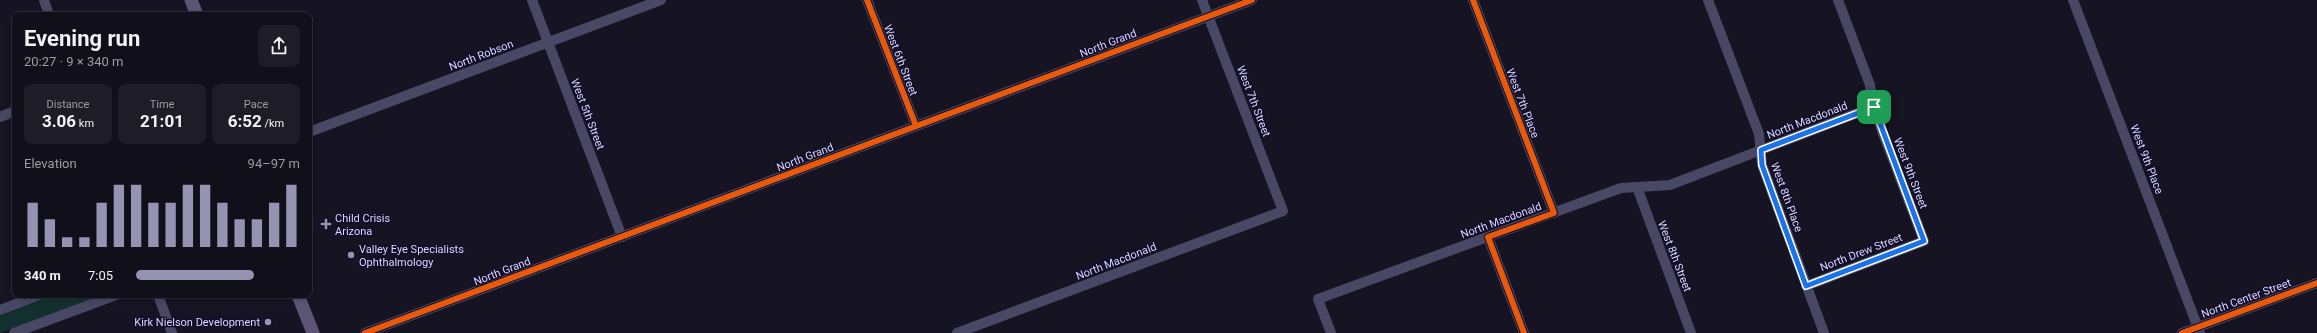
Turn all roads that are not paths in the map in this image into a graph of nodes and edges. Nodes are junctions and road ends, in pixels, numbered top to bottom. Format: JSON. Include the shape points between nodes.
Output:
{"nodes":[{"id":1,"x":44,"y":0,"type":"edge"},
{"id":2,"x":191,"y":0,"type":"edge"},
{"id":3,"x":532,"y":0,"type":"edge"},
{"id":4,"x":661,"y":0,"type":"edge"},
{"id":5,"x":867,"y":0,"type":"edge"},
{"id":6,"x":1202,"y":0,"type":"edge"},
{"id":7,"x":1252,"y":0,"type":"edge"},
{"id":8,"x":1473,"y":0,"type":"edge"},
{"id":9,"x":1708,"y":0,"type":"edge"},
{"id":10,"x":1838,"y":0,"type":"edge"},
{"id":11,"x":2073,"y":0,"type":"edge"},
{"id":12,"x":48,"y":12,"type":"edge"},
{"id":13,"x":196,"y":12,"type":"edge"},
{"id":14,"x":1208,"y":16,"type":"junction"},
{"id":15,"x":548,"y":42,"type":"junction"},
{"id":16,"x":1874,"y":107,"type":"junction"},
{"id":17,"x":12,"y":113,"type":"edge"},
{"id":18,"x":0,"y":117,"type":"edge"},
{"id":19,"x":916,"y":126,"type":"junction"},
{"id":20,"x":312,"y":131,"type":"edge"},
{"id":21,"x":1761,"y":150,"type":"junction"},
{"id":22,"x":1636,"y":187,"type":"junction"},
{"id":23,"x":1283,"y":211,"type":"joint"},
{"id":24,"x":1554,"y":213,"type":"junction"},
{"id":25,"x":622,"y":236,"type":"junction"},
{"id":26,"x":1488,"y":237,"type":"junction"},
{"id":27,"x":1924,"y":241,"type":"joint"},
{"id":28,"x":2317,"y":283,"type":"edge"},
{"id":29,"x":1806,"y":286,"type":"junction"},
{"id":30,"x":31,"y":298,"type":"edge"},
{"id":31,"x":108,"y":298,"type":"edge"},
{"id":32,"x":159,"y":298,"type":"edge"},
{"id":33,"x":299,"y":298,"type":"edge"},
{"id":34,"x":0,"y":310,"type":"edge"},
{"id":35,"x":41,"y":323,"type":"junction"},
{"id":36,"x":2199,"y":330,"type":"edge"},
{"id":37,"x":14,"y":333,"type":"edge"},
{"id":38,"x":45,"y":333,"type":"edge"},
{"id":39,"x":172,"y":333,"type":"edge"},
{"id":40,"x":313,"y":333,"type":"edge"},
{"id":41,"x":365,"y":333,"type":"edge"},
{"id":42,"x":957,"y":333,"type":"edge"},
{"id":43,"x":1331,"y":333,"type":"edge"},
{"id":44,"x":1524,"y":333,"type":"edge"},
{"id":45,"x":1691,"y":333,"type":"edge"},
{"id":46,"x":1824,"y":333,"type":"edge"},
{"id":47,"x":2182,"y":333,"type":"edge"}],
"edges":[{"from":1,"to":12,"type":"street"},
{"from":2,"to":13,"type":"main road"},
{"from":3,"to":15,"type":"street","name":"West 5th Street"},
{"from":4,"to":15,"type":"street","name":"North Robson"},
{"from":5,"to":19,"type":"street","name":"West 6th Street"},
{"from":6,"to":14,"type":"street","name":"West 7th Street"},
{"from":7,"to":14,"type":"street","name":"North Grand"},
{"from":8,"to":24,"type":"street","name":"West 7th Place"},
{"from":9,"to":21,"type":"street","name":"West 8th Place","via":[[1759,134]]},
{"from":10,"to":16,"type":"street","name":"West 9th Street","via":[[1870,85]]},
{"from":11,"to":36,"type":"street","name":"West 9th Place"},
{"from":14,"to":19,"type":"street","name":"North Grand"},
{"from":14,"to":23,"type":"street","name":"West 7th Street"},
{"from":15,"to":20,"type":"street","name":"North Robson"},
{"from":15,"to":25,"type":"street","name":"West 5th Street"},
{"from":16,"to":21,"type":"street","name":"North Macdonald"},
{"from":16,"to":27,"type":"street","name":"West 9th Street"},
{"from":17,"to":18,"type":"street"},
{"from":19,"to":25,"type":"street","name":"North Grand"},
{"from":21,"to":22,"type":"street","name":"North Macdonald","via":[[1670,185]]},
{"from":21,"to":29,"type":"street","name":"West 8th Place","via":[[1762,165]]},
{"from":22,"to":24,"type":"street","name":"North Macdonald","via":[[1621,188]]},
{"from":22,"to":45,"type":"street","name":"West 8th Street"},
{"from":23,"to":42,"type":"street","name":"North Macdonald"},
{"from":24,"to":26,"type":"street","name":"North Macdonald"},
{"from":25,"to":41,"type":"street","name":"North Grand"},
{"from":26,"to":43,"type":"street","name":"North Macdonald","via":[[1318,299]]},
{"from":26,"to":44,"type":"street"},
{"from":27,"to":29,"type":"street","name":"North Drew Street"},
{"from":28,"to":36,"type":"street","name":"North Center Street"},
{"from":29,"to":46,"type":"street","name":"West 8th Place"},
{"from":30,"to":34,"type":"street"},
{"from":31,"to":35,"type":"street"},
{"from":32,"to":39,"type":"street"},
{"from":33,"to":40,"type":"main road"},
{"from":35,"to":37,"type":"street"},
{"from":35,"to":38,"type":"street"},
{"from":36,"to":47,"type":"street","name":"North Center Street"}]}
